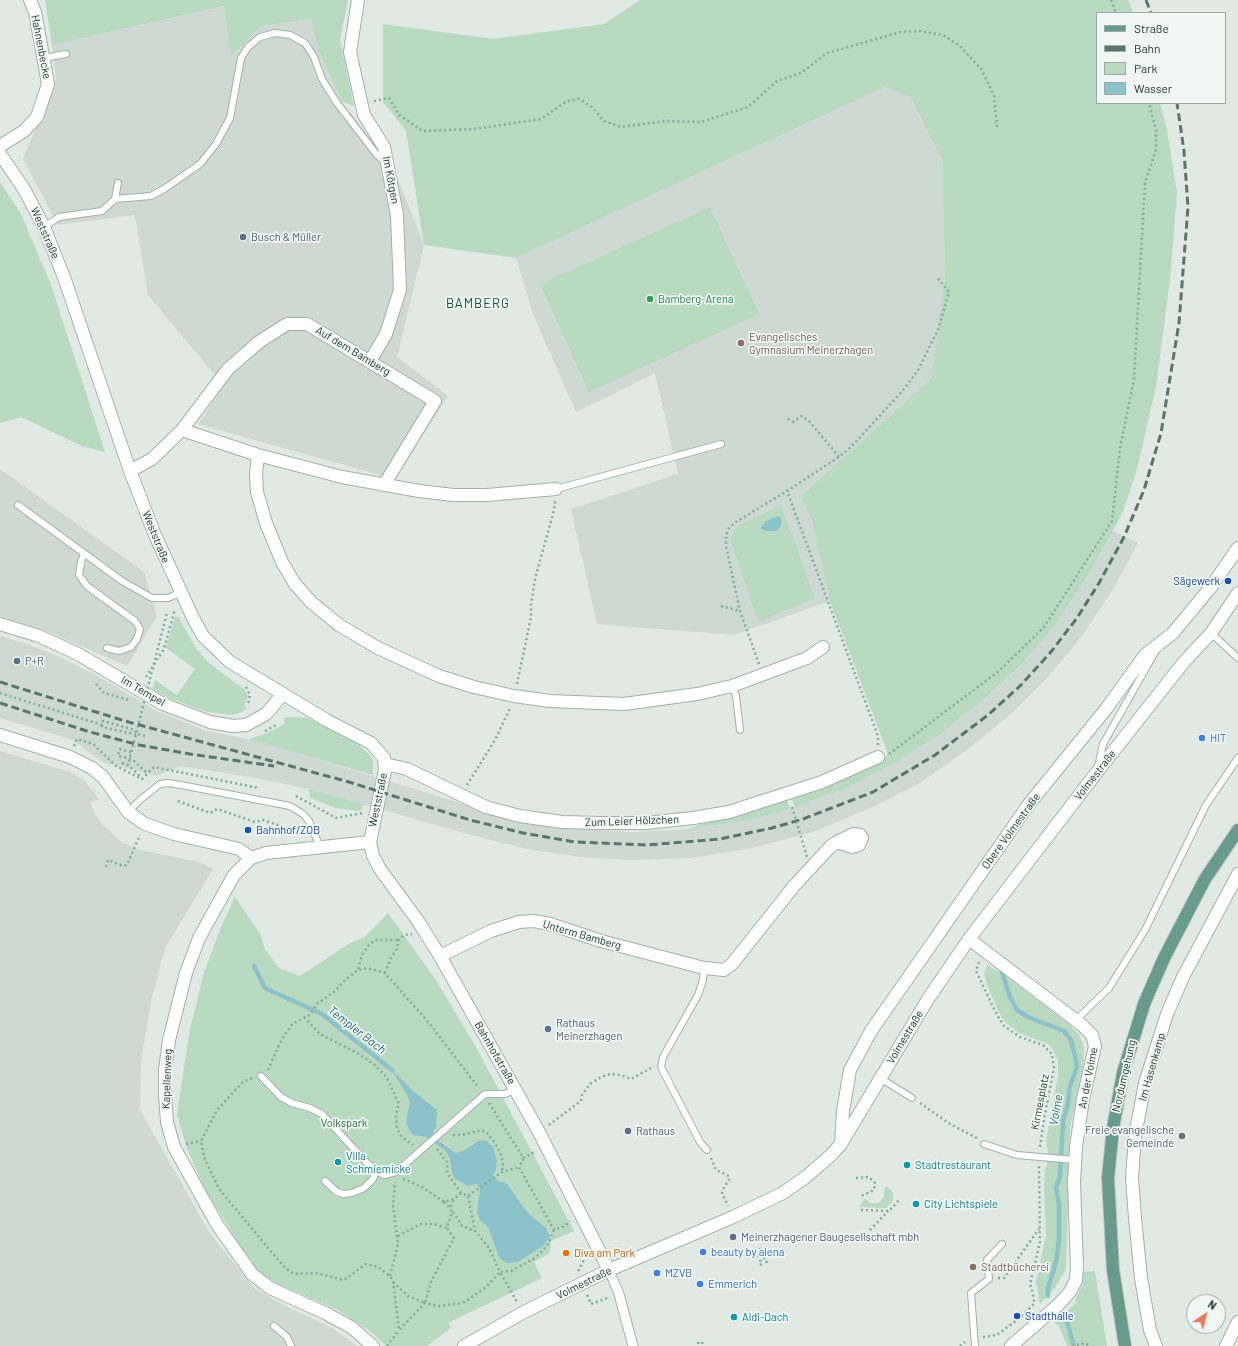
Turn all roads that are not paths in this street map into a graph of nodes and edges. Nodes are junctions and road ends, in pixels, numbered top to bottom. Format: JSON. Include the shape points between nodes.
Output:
{"nodes":[{"id":1,"x":30,"y":0,"type":"edge"},
{"id":2,"x":358,"y":0,"type":"edge"},
{"id":3,"x":66,"y":54,"type":"dead end"},
{"id":4,"x":44,"y":58,"type":"junction"},
{"id":5,"x":0,"y":146,"type":"edge"},
{"id":6,"x":0,"y":154,"type":"edge"},
{"id":7,"x":388,"y":165,"type":"junction"},
{"id":8,"x":118,"y":183,"type":"dead end"},
{"id":9,"x":115,"y":199,"type":"junction"},
{"id":10,"x":44,"y":227,"type":"junction"},
{"id":11,"x":370,"y":361,"type":"junction"},
{"id":12,"x":182,"y":430,"type":"junction"},
{"id":13,"x":721,"y":444,"type":"dead end"},
{"id":14,"x":258,"y":455,"type":"junction"},
{"id":15,"x":130,"y":471,"type":"junction"},
{"id":16,"x":384,"y":485,"type":"junction"},
{"id":17,"x":556,"y":489,"type":"joint"},
{"id":18,"x":18,"y":505,"type":"dead end"},
{"id":19,"x":1238,"y":548,"type":"edge"},
{"id":20,"x":84,"y":553,"type":"junction"},
{"id":21,"x":180,"y":593,"type":"junction"},
{"id":22,"x":1238,"y":593,"type":"edge"},
{"id":23,"x":0,"y":624,"type":"edge"},
{"id":24,"x":1211,"y":633,"type":"junction"},
{"id":25,"x":1158,"y":645,"type":"junction"},
{"id":26,"x":823,"y":647,"type":"dead end"},
{"id":27,"x":106,"y":648,"type":"dead end"},
{"id":28,"x":1238,"y":658,"type":"edge"},
{"id":29,"x":732,"y":686,"type":"junction"},
{"id":30,"x":283,"y":694,"type":"junction"},
{"id":31,"x":740,"y":730,"type":"dead end"},
{"id":32,"x":0,"y":735,"type":"edge"},
{"id":33,"x":878,"y":757,"type":"road end"},
{"id":34,"x":1238,"y":758,"type":"edge"},
{"id":35,"x":385,"y":764,"type":"junction"},
{"id":36,"x":1097,"y":772,"type":"junction"},
{"id":37,"x":128,"y":812,"type":"junction"},
{"id":38,"x":1238,"y":830,"type":"edge"},
{"id":39,"x":370,"y":842,"type":"junction"},
{"id":40,"x":837,"y":842,"type":"dead end"},
{"id":41,"x":320,"y":847,"type":"junction"},
{"id":42,"x":251,"y":858,"type":"junction"},
{"id":43,"x":1238,"y":874,"type":"edge"},
{"id":44,"x":969,"y":939,"type":"junction"},
{"id":45,"x":440,"y":956,"type":"junction"},
{"id":46,"x":704,"y":968,"type":"junction"},
{"id":47,"x":1076,"y":1020,"type":"junction"},
{"id":48,"x":261,"y":1076,"type":"road end"},
{"id":49,"x":880,"y":1078,"type":"junction"},
{"id":50,"x":516,"y":1089,"type":"junction"},
{"id":51,"x":912,"y":1098,"type":"road end"},
{"id":52,"x":982,"y":1142,"type":"road end"},
{"id":53,"x":841,"y":1144,"type":"junction"},
{"id":54,"x":707,"y":1150,"type":"road end"},
{"id":55,"x":1075,"y":1160,"type":"junction"},
{"id":56,"x":376,"y":1171,"type":"junction"},
{"id":57,"x":325,"y":1181,"type":"dead end"},
{"id":58,"x":1002,"y":1244,"type":"dead end"},
{"id":59,"x":609,"y":1270,"type":"junction"},
{"id":60,"x":1238,"y":1322,"type":"edge"},
{"id":61,"x":274,"y":1326,"type":"dead end"},
{"id":62,"x":291,"y":1346,"type":"edge"},
{"id":63,"x":374,"y":1346,"type":"edge"},
{"id":64,"x":464,"y":1346,"type":"edge"},
{"id":65,"x":633,"y":1346,"type":"edge"},
{"id":66,"x":975,"y":1346,"type":"edge"},
{"id":67,"x":1011,"y":1346,"type":"edge"},
{"id":68,"x":1125,"y":1346,"type":"edge"},
{"id":69,"x":1156,"y":1346,"type":"edge"},
{"id":70,"x":1226,"y":1346,"type":"edge"}],
"edges":[{"from":1,"to":4,"type":"street","name":"Hahnenbecke","via":[[35,12]]},
{"from":2,"to":7,"type":"street","name":"Im Kötgen","via":[[350,52],[364,115],[384,147]]},
{"from":3,"to":4,"type":"lane"},
{"from":4,"to":5,"type":"street","name":"Hahnenbecke","via":[[48,84],[37,117],[24,131]]},
{"from":6,"to":10,"type":"street","name":"Weststraße","via":[[24,189]]},
{"from":7,"to":9,"type":"lane","via":[[377,155],[337,103],[305,43],[290,35],[275,33],[260,37],[248,47],[241,58],[230,118],[216,144],[200,164],[151,196]]},
{"from":7,"to":11,"type":"street","name":"Im Kötgen","via":[[397,215],[400,290],[386,334]]},
{"from":8,"to":9,"type":"lane"},
{"from":9,"to":10,"type":"lane","via":[[102,211],[59,217]]},
{"from":10,"to":15,"type":"street","name":"Weststraße","via":[[65,280]]},
{"from":11,"to":12,"type":"street","name":"Auf dem Bamberg","via":[[307,324],[287,324],[259,342],[228,369]]},
{"from":11,"to":16,"type":"street","name":"Auf dem Bamberg","via":[[435,401]]},
{"from":12,"to":14,"type":"street"},
{"from":12,"to":15,"type":"street","name":"Auf dem Bamberg","via":[[152,459]]},
{"from":13,"to":17,"type":"lane"},
{"from":14,"to":16,"type":"street"},
{"from":14,"to":29,"type":"street","via":[[257,492],[282,562],[295,584],[311,602],[339,625],[378,648],[439,676],[474,687],[558,702],[624,704],[697,694]]},
{"from":15,"to":21,"type":"street","name":"Weststraße"},
{"from":16,"to":17,"type":"street","via":[[454,495]]},
{"from":18,"to":20,"type":"lane"},
{"from":19,"to":25,"type":"street","name":"Obere Volmestraße","via":[[1211,587],[1178,627]]},
{"from":20,"to":21,"type":"lane","via":[[122,581],[152,598],[168,598]]},
{"from":20,"to":27,"type":"lane","via":[[80,575],[87,586],[135,621],[140,629],[131,647],[119,651]]},
{"from":21,"to":30,"type":"street","name":"Weststraße","via":[[203,636],[215,649],[230,662]]},
{"from":22,"to":24,"type":"street","name":"Volmestraße"},
{"from":23,"to":30,"type":"street","name":"Im Tempel","via":[[39,636],[78,654],[163,704],[210,722],[233,726],[246,725],[266,714]]},
{"from":24,"to":28,"type":"lane"},
{"from":24,"to":36,"type":"street","name":"Volmestraße","via":[[1184,662]]},
{"from":25,"to":36,"type":"lane","via":[[1103,744]]},
{"from":25,"to":53,"type":"street","name":"Obere Volmestraße","via":[[1145,655],[1106,709],[1029,804],[872,1030],[850,1070]]},
{"from":26,"to":29,"type":"street","via":[[807,658]]},
{"from":29,"to":31,"type":"lane","via":[[736,696]]},
{"from":30,"to":35,"type":"street","name":"Weststraße","via":[[371,743],[384,758]]},
{"from":32,"to":37,"type":"street","via":[[70,757],[92,768],[103,777]]},
{"from":33,"to":35,"type":"street","name":"Zum Leier Hölzchen","via":[[822,782],[729,812],[639,823],[562,822],[520,816],[486,807],[407,769]]},
{"from":34,"to":47,"type":"lane","via":[[1206,805],[1146,930],[1109,988]]},
{"from":35,"to":39,"type":"street","name":"Weststraße"},
{"from":36,"to":44,"type":"street","name":"Volmestraße"},
{"from":37,"to":41,"type":"lane","via":[[160,784],[181,785],[290,806],[309,821]]},
{"from":37,"to":42,"type":"street","via":[[155,828],[239,849]]},
{"from":38,"to":68,"type":"main road","name":"Nordumgehung","via":[[1205,879],[1161,964],[1144,1004],[1123,1073],[1113,1128],[1108,1178],[1113,1270]]},
{"from":39,"to":41,"type":"street","name":"Kapellenweg"},
{"from":39,"to":45,"type":"street","name":"Bahnhofstraße","via":[[373,856],[380,869]]},
{"from":40,"to":46,"type":"street","name":"Unterm Bamberg","via":[[815,862],[732,964],[724,970]]},
{"from":41,"to":42,"type":"street","name":"Kapellenweg","via":[[266,853]]},
{"from":42,"to":63,"type":"street","name":"Kapellenweg","via":[[223,891],[199,938],[175,1010],[166,1070],[165,1110],[169,1134],[182,1164],[218,1226],[252,1274],[270,1288],[351,1327]]},
{"from":43,"to":69,"type":"street","name":"Im Hasenkamp","via":[[1183,977],[1167,1014],[1145,1083],[1135,1136],[1132,1178],[1136,1226],[1149,1323]]},
{"from":44,"to":47,"type":"street","name":"An der Volme"},
{"from":44,"to":49,"type":"street","name":"Volmestraße","via":[[928,999]]},
{"from":45,"to":46,"type":"street","name":"Unterm Bamberg","via":[[491,931],[519,922],[534,922],[550,924],[601,941]]},
{"from":45,"to":50,"type":"street","name":"Bahnhofstraße"},
{"from":46,"to":54,"type":"lane","via":[[698,995],[663,1056],[661,1067],[693,1129]]},
{"from":47,"to":55,"type":"street","name":"An der Volme","via":[[1092,1035],[1095,1046],[1083,1099]]},
{"from":48,"to":56,"type":"lane","via":[[281,1097],[322,1114]]},
{"from":49,"to":51,"type":"lane"},
{"from":49,"to":53,"type":"street","name":"Volmestraße"},
{"from":50,"to":56,"type":"lane","via":[[505,1094],[485,1094],[396,1173],[384,1175]]},
{"from":50,"to":59,"type":"street","name":"Bahnhofstraße"},
{"from":52,"to":55,"type":"lane","via":[[1013,1154]]},
{"from":53,"to":59,"type":"street","name":"Volmestraße","via":[[784,1194]]},
{"from":55,"to":67,"type":"street","name":"An der Volme","via":[[1076,1280],[1068,1294]]},
{"from":56,"to":57,"type":"lane","via":[[373,1179],[364,1188],[352,1193],[337,1192]]},
{"from":58,"to":66,"type":"lane","via":[[987,1260],[988,1278],[971,1293]]},
{"from":59,"to":64,"type":"street","name":"Volmestraße","via":[[524,1312]]},
{"from":59,"to":65,"type":"street","via":[[619,1294]]},
{"from":60,"to":70,"type":"street"},
{"from":61,"to":62,"type":"lane","via":[[287,1337]]}]}
